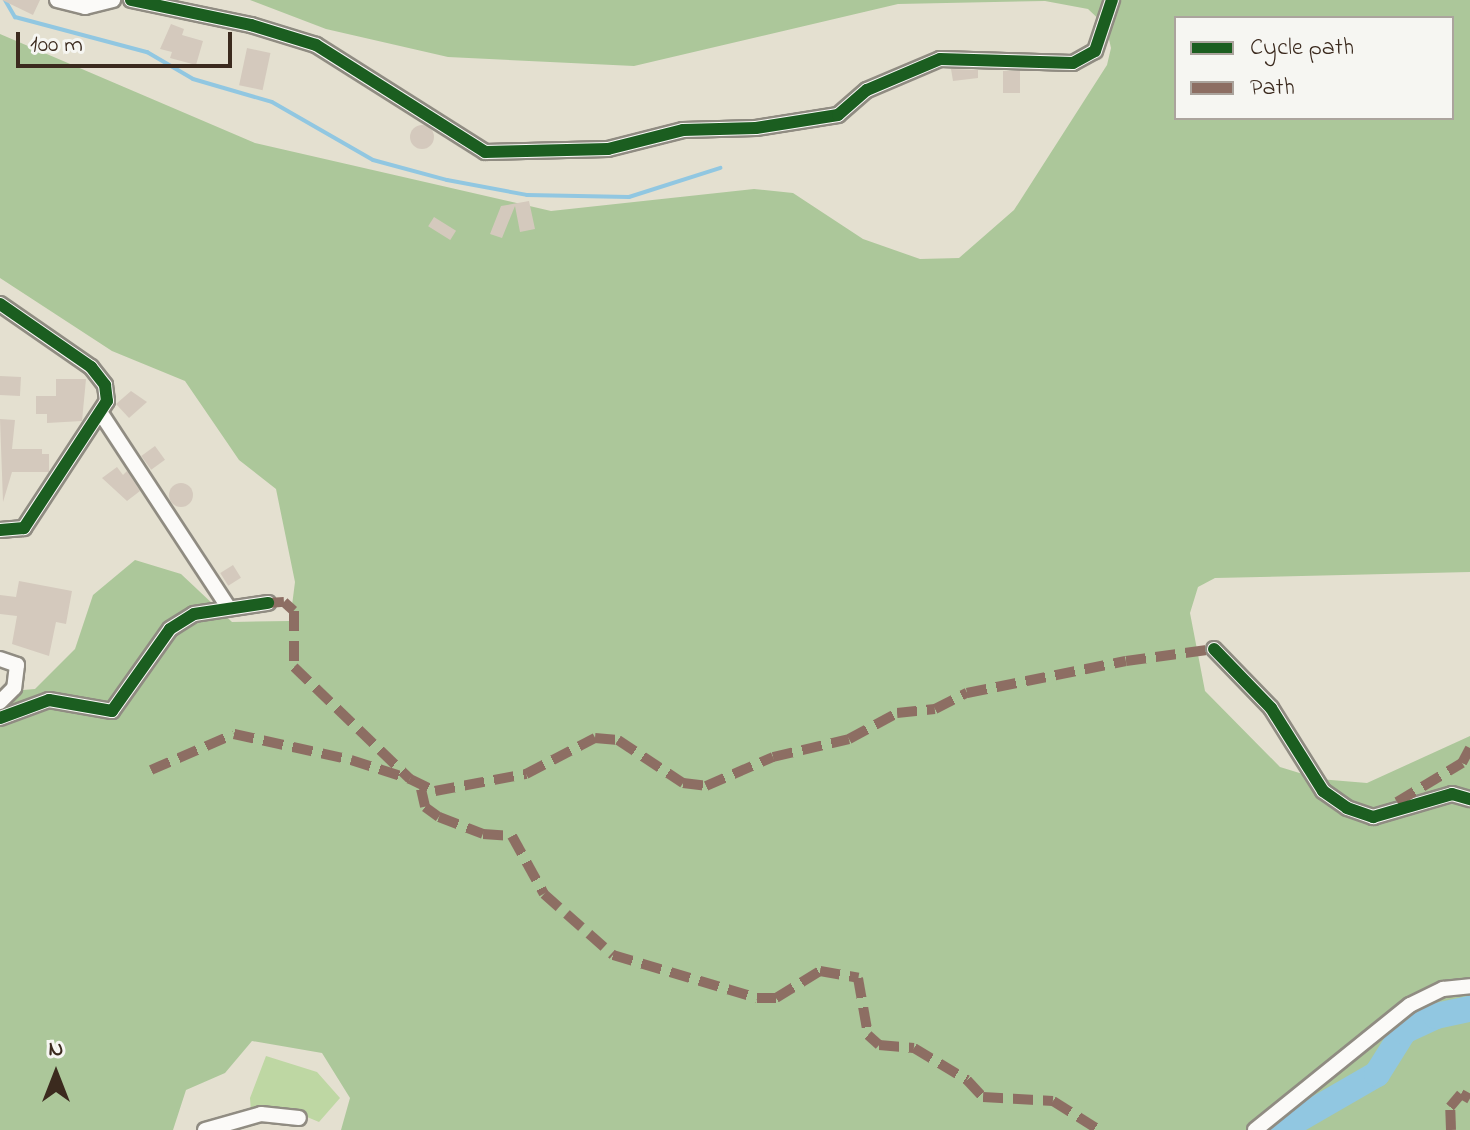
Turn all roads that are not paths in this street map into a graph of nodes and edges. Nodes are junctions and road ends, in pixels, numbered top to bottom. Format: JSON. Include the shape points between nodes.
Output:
{"nodes":[{"id":1,"x":57,"y":0,"type":"edge"},
{"id":2,"x":113,"y":0,"type":"edge"},
{"id":3,"x":131,"y":0,"type":"edge"},
{"id":4,"x":1112,"y":0,"type":"edge"},
{"id":5,"x":0,"y":304,"type":"edge"},
{"id":6,"x":102,"y":415,"type":"junction"},
{"id":7,"x":0,"y":530,"type":"edge"},
{"id":8,"x":268,"y":603,"type":"dead end"},
{"id":9,"x":229,"y":608,"type":"junction"},
{"id":10,"x":1214,"y":649,"type":"dead end"},
{"id":11,"x":0,"y":659,"type":"edge"},
{"id":12,"x":0,"y":702,"type":"edge"},
{"id":13,"x":0,"y":718,"type":"edge"},
{"id":14,"x":1470,"y":799,"type":"edge"},
{"id":15,"x":1470,"y":986,"type":"edge"},
{"id":16,"x":299,"y":1118,"type":"dead end"},
{"id":17,"x":205,"y":1130,"type":"edge"},
{"id":18,"x":1255,"y":1130,"type":"edge"}],
"edges":[{"from":1,"to":2,"type":"street","via":[[85,7]]},
{"from":3,"to":4,"type":"street","via":[[251,25],[316,45],[485,152],[608,149],[683,130],[756,128],[838,115],[867,90],[940,59],[1073,63],[1095,51]]},
{"from":5,"to":6,"type":"street","via":[[101,376],[107,401]]},
{"from":6,"to":7,"type":"street","via":[[24,528]]},
{"from":6,"to":9,"type":"street"},
{"from":8,"to":9,"type":"street"},
{"from":9,"to":13,"type":"street","via":[[194,614],[170,629],[112,711],[49,700]]},
{"from":10,"to":14,"type":"street","via":[[1271,708],[1323,791],[1347,808],[1373,817],[1452,794]]},
{"from":11,"to":12,"type":"street","via":[[17,665],[14,688]]},
{"from":15,"to":18,"type":"street","via":[[1443,989],[1410,1005]]},
{"from":16,"to":17,"type":"street","via":[[261,1114]]}]}
